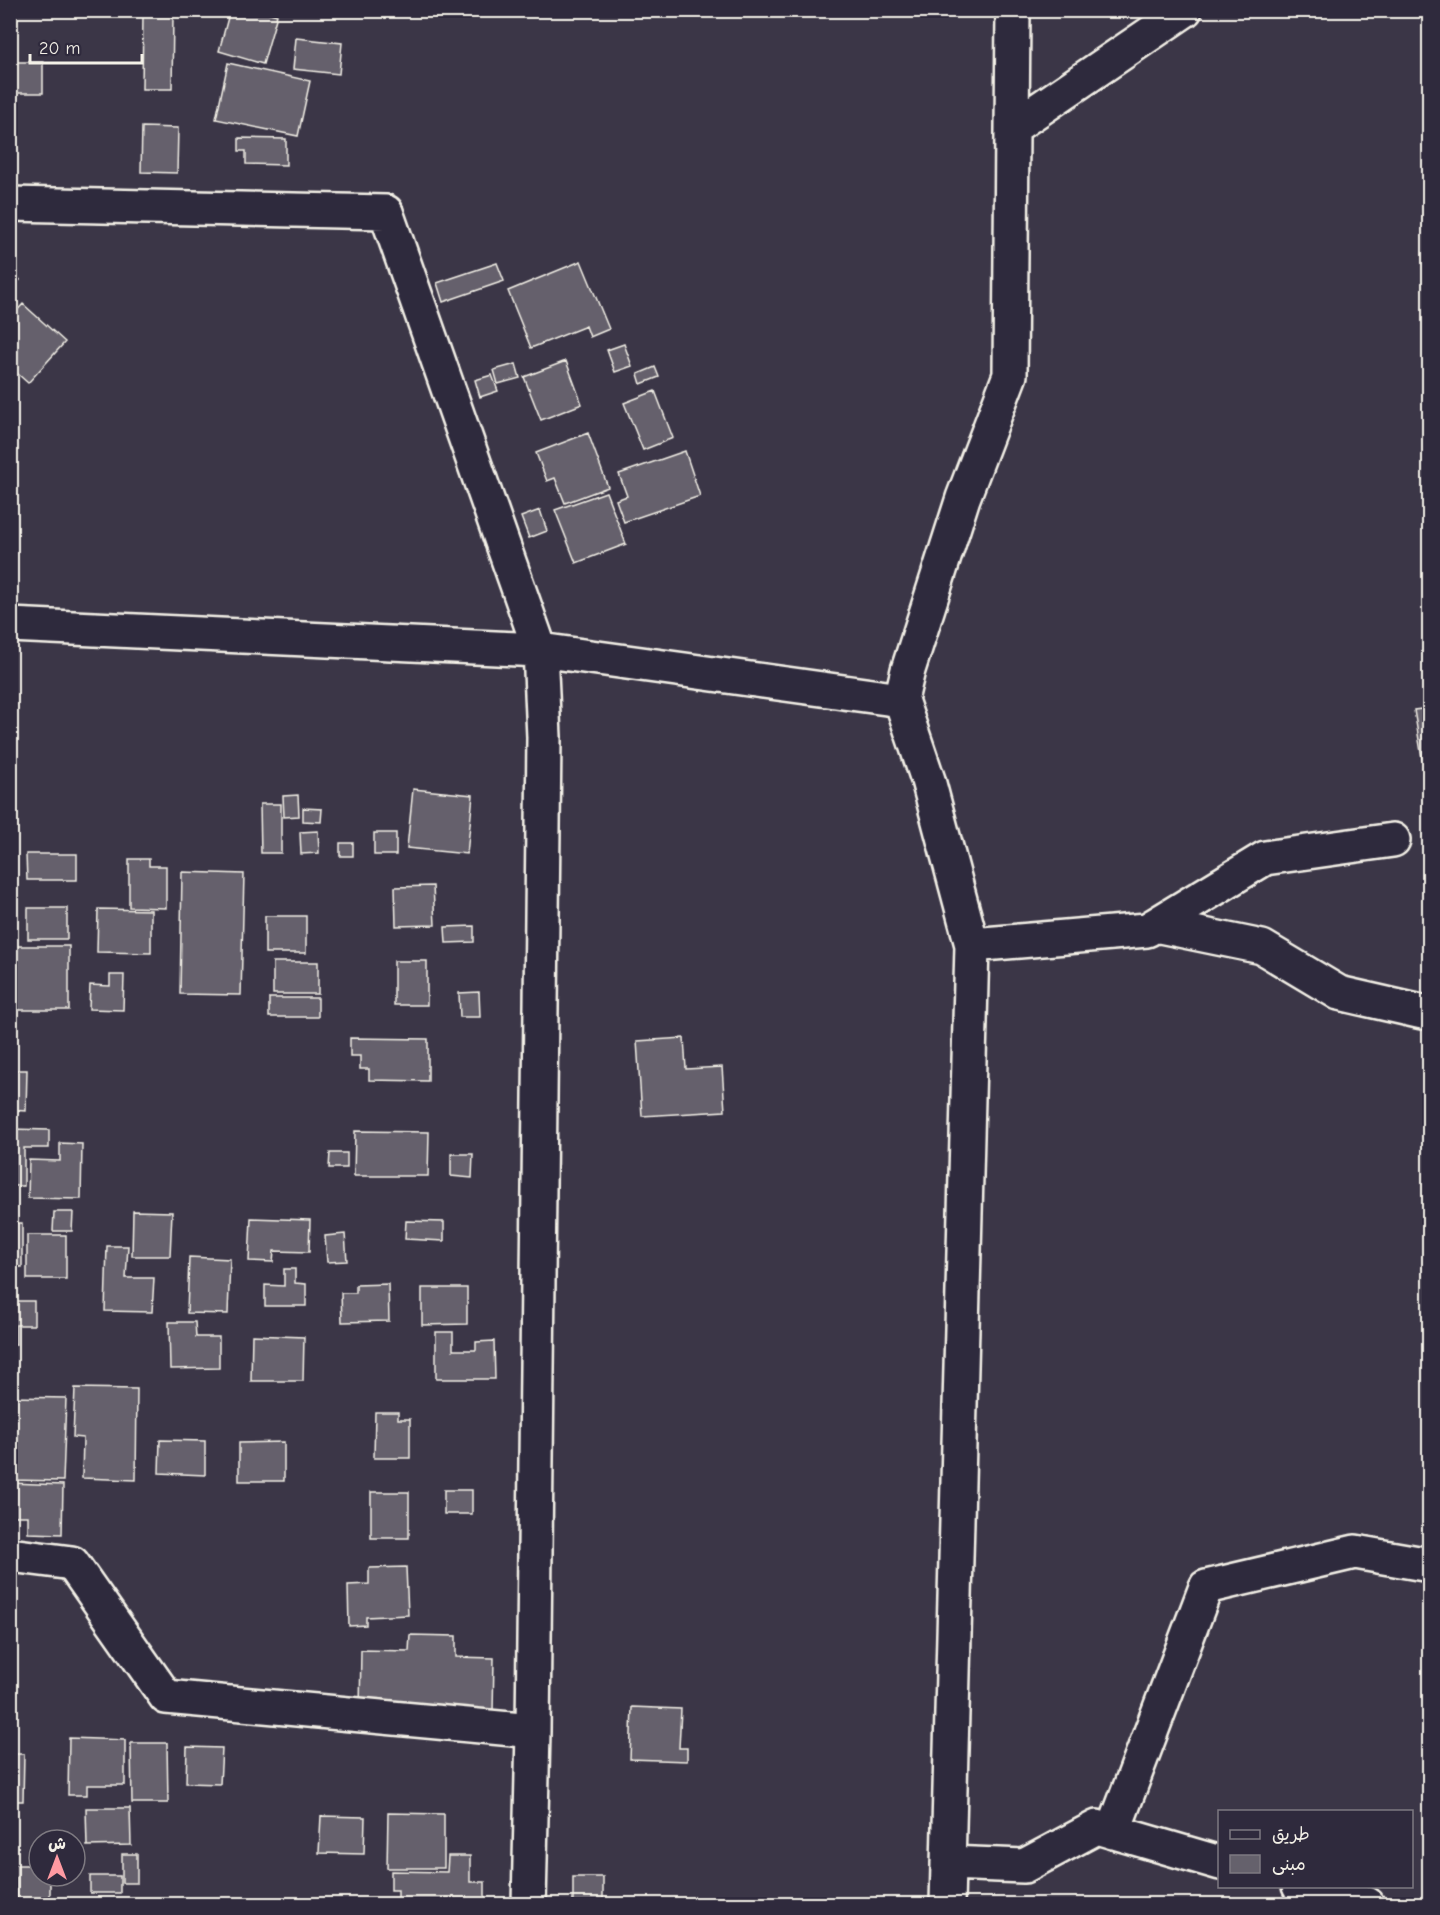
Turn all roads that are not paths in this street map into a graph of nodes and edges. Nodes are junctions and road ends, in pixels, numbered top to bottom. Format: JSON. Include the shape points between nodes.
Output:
{"nodes":[{"id":1,"x":1013,"y":10,"type":"edge"},
{"id":2,"x":1185,"y":10,"type":"edge"},
{"id":3,"x":1013,"y":127,"type":"junction"},
{"id":4,"x":10,"y":204,"type":"edge"},
{"id":5,"x":10,"y":625,"type":"edge"},
{"id":6,"x":540,"y":650,"type":"junction"},
{"id":7,"x":901,"y":700,"type":"junction"},
{"id":8,"x":1393,"y":840,"type":"dead end"},
{"id":9,"x":1155,"y":925,"type":"junction"},
{"id":10,"x":972,"y":945,"type":"junction"},
{"id":11,"x":1422,"y":1012,"type":"dead end"},
{"id":12,"x":10,"y":1555,"type":"edge"},
{"id":13,"x":1430,"y":1565,"type":"edge"},
{"id":14,"x":533,"y":1731,"type":"junction"},
{"id":15,"x":1113,"y":1832,"type":"junction"},
{"id":16,"x":1218,"y":1862,"type":"edge"},
{"id":17,"x":948,"y":1863,"type":"junction"},
{"id":18,"x":1303,"y":1888,"type":"edge"},
{"id":19,"x":529,"y":1905,"type":"edge"},
{"id":20,"x":946,"y":1905,"type":"edge"},
{"id":21,"x":1367,"y":1905,"type":"edge"}],
"edges":[{"from":1,"to":3,"type":"street"},
{"from":2,"to":3,"type":"street"},
{"from":3,"to":7,"type":"street","via":[[1010,375],[963,498]]},
{"from":4,"to":6,"type":"street","via":[[386,212]]},
{"from":5,"to":6,"type":"street"},
{"from":6,"to":7,"type":"street"},
{"from":6,"to":14,"type":"street","via":[[544,737]]},
{"from":7,"to":10,"type":"street","via":[[928,780]]},
{"from":8,"to":9,"type":"street","via":[[1265,858]]},
{"from":9,"to":10,"type":"street","via":[[1147,930]]},
{"from":9,"to":11,"type":"street","via":[[1262,947],[1339,993]]},
{"from":10,"to":17,"type":"street"},
{"from":12,"to":14,"type":"street","via":[[72,1563],[166,1697]]},
{"from":13,"to":15,"type":"street","via":[[1354,1552],[1206,1587]]},
{"from":14,"to":19,"type":"street"},
{"from":15,"to":16,"type":"street"},
{"from":15,"to":17,"type":"street","via":[[1097,1827],[1024,1866]]},
{"from":17,"to":20,"type":"street"},
{"from":18,"to":21,"type":"street"}]}
